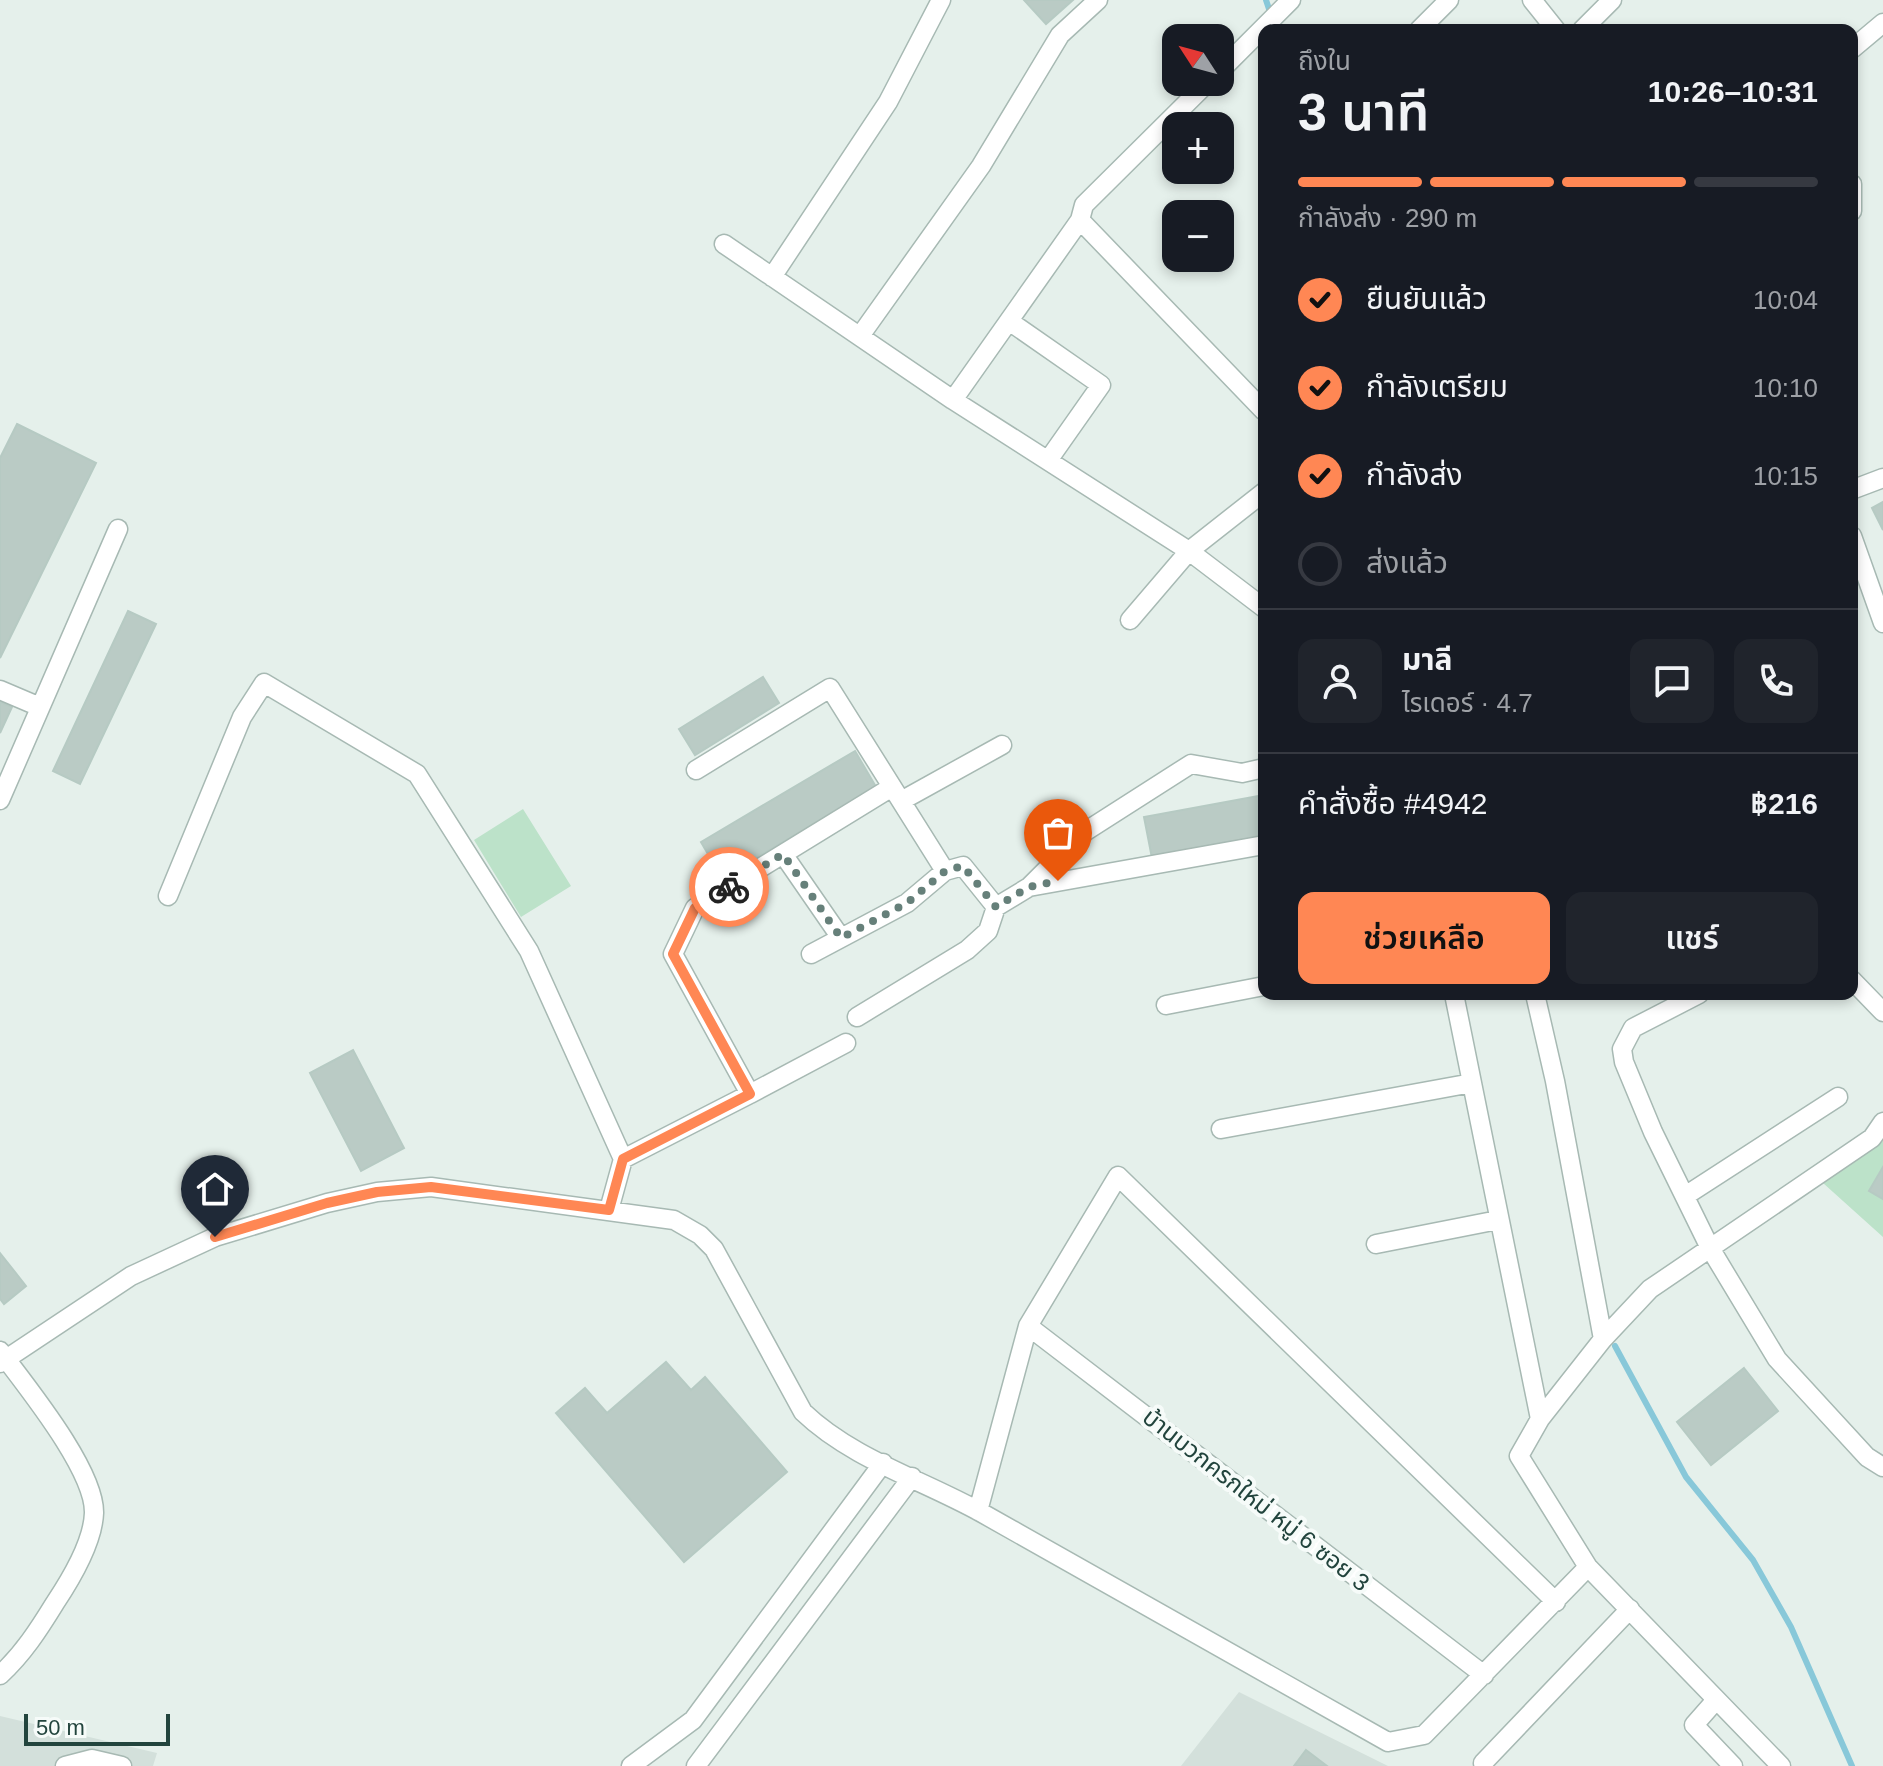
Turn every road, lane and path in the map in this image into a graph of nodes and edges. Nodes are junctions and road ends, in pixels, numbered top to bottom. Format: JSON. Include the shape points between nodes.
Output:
{"nodes":[{"id":1,"x":941,"y":0,"type":"edge"},
{"id":2,"x":1098,"y":0,"type":"edge"},
{"id":3,"x":1449,"y":0,"type":"edge"},
{"id":4,"x":1532,"y":0,"type":"edge"},
{"id":5,"x":1612,"y":0,"type":"edge"},
{"id":6,"x":1285,"y":7,"type":"edge"},
{"id":7,"x":1883,"y":23,"type":"edge"},
{"id":8,"x":1268,"y":24,"type":"edge"},
{"id":9,"x":1425,"y":24,"type":"edge"},
{"id":10,"x":1551,"y":24,"type":"edge"},
{"id":11,"x":1588,"y":24,"type":"edge"},
{"id":12,"x":1258,"y":33,"type":"edge"},
{"id":13,"x":1858,"y":44,"type":"edge"},
{"id":14,"x":1234,"y":57,"type":"edge"},
{"id":15,"x":1194,"y":96,"type":"edge"},
{"id":16,"x":1080,"y":220,"type":"junction"},
{"id":17,"x":724,"y":244,"type":"dead end"},
{"id":18,"x":772,"y":277,"type":"junction"},
{"id":19,"x":1009,"y":321,"type":"junction"},
{"id":20,"x":860,"y":336,"type":"junction"},
{"id":21,"x":953,"y":400,"type":"junction"},
{"id":22,"x":1258,"y":405,"type":"edge"},
{"id":23,"x":1049,"y":459,"type":"junction"},
{"id":24,"x":1883,"y":478,"type":"edge"},
{"id":25,"x":1858,"y":486,"type":"edge"},
{"id":26,"x":1258,"y":497,"type":"edge"},
{"id":27,"x":118,"y":529,"type":"dead end"},
{"id":28,"x":1189,"y":551,"type":"junction"},
{"id":29,"x":1858,"y":553,"type":"edge"},
{"id":30,"x":1258,"y":603,"type":"edge"},
{"id":31,"x":1130,"y":620,"type":"dead end"},
{"id":32,"x":1883,"y":623,"type":"edge"},
{"id":33,"x":0,"y":690,"type":"edge"},
{"id":34,"x":40,"y":707,"type":"junction"},
{"id":35,"x":1002,"y":745,"type":"dead end"},
{"id":36,"x":1258,"y":769,"type":"edge"},
{"id":37,"x":696,"y":770,"type":"dead end"},
{"id":38,"x":897,"y":794,"type":"junction"},
{"id":39,"x":0,"y":800,"type":"edge"},
{"id":40,"x":1258,"y":846,"type":"edge"},
{"id":41,"x":783,"y":854,"type":"junction"},
{"id":42,"x":945,"y":871,"type":"junction"},
{"id":43,"x":1029,"y":887,"type":"junction"},
{"id":44,"x":168,"y":896,"type":"dead end"},
{"id":45,"x":996,"y":907,"type":"junction"},
{"id":46,"x":841,"y":938,"type":"junction"},
{"id":47,"x":811,"y":954,"type":"dead end"},
{"id":48,"x":1858,"y":986,"type":"edge"},
{"id":49,"x":1258,"y":987,"type":"edge"},
{"id":50,"x":1455,"y":1000,"type":"edge"},
{"id":51,"x":1536,"y":1000,"type":"edge"},
{"id":52,"x":1687,"y":1000,"type":"edge"},
{"id":53,"x":1166,"y":1005,"type":"dead end"},
{"id":54,"x":1883,"y":1012,"type":"edge"},
{"id":55,"x":857,"y":1017,"type":"dead end"},
{"id":56,"x":846,"y":1043,"type":"dead end"},
{"id":57,"x":1472,"y":1083,"type":"junction"},
{"id":58,"x":750,"y":1094,"type":"junction"},
{"id":59,"x":1838,"y":1097,"type":"dead end"},
{"id":60,"x":1883,"y":1122,"type":"edge"},
{"id":61,"x":1221,"y":1129,"type":"dead end"},
{"id":62,"x":623,"y":1159,"type":"junction"},
{"id":63,"x":1685,"y":1196,"type":"junction"},
{"id":64,"x":609,"y":1210,"type":"junction"},
{"id":65,"x":1498,"y":1220,"type":"junction"},
{"id":66,"x":1376,"y":1244,"type":"dead end"},
{"id":67,"x":1710,"y":1248,"type":"junction"},
{"id":68,"x":1028,"y":1326,"type":"junction"},
{"id":69,"x":1603,"y":1339,"type":"junction"},
{"id":70,"x":2,"y":1358,"type":"edge"},
{"id":71,"x":1540,"y":1419,"type":"junction"},
{"id":72,"x":883,"y":1463,"type":"junction"},
{"id":73,"x":1883,"y":1467,"type":"edge"},
{"id":74,"x":912,"y":1477,"type":"junction"},
{"id":75,"x":978,"y":1511,"type":"junction"},
{"id":76,"x":1588,"y":1567,"type":"junction"},
{"id":77,"x":1556,"y":1602,"type":"junction"},
{"id":78,"x":1630,"y":1609,"type":"junction"},
{"id":79,"x":0,"y":1675,"type":"edge"},
{"id":80,"x":1484,"y":1675,"type":"junction"},
{"id":81,"x":1716,"y":1700,"type":"junction"},
{"id":82,"x":1483,"y":1763,"type":"dead end"},
{"id":83,"x":1776,"y":1764,"type":"edge"},
{"id":84,"x":65,"y":1766,"type":"edge"},
{"id":85,"x":122,"y":1766,"type":"edge"},
{"id":86,"x":631,"y":1766,"type":"edge"},
{"id":87,"x":696,"y":1766,"type":"edge"},
{"id":88,"x":1733,"y":1766,"type":"edge"}],
"edges":[{"from":1,"to":18,"type":"street","via":[[888,102]]},
{"from":2,"to":20,"type":"street","via":[[1060,35],[981,166]]},
{"from":3,"to":9,"type":"street"},
{"from":4,"to":10,"type":"street"},
{"from":5,"to":11,"type":"street"},
{"from":6,"to":8,"type":"street"},
{"from":7,"to":13,"type":"street"},
{"from":12,"to":14,"type":"street"},
{"from":15,"to":16,"type":"street","via":[[1084,205]]},
{"from":16,"to":19,"type":"street"},
{"from":16,"to":22,"type":"street"},
{"from":17,"to":18,"type":"street"},
{"from":18,"to":20,"type":"street"},
{"from":19,"to":21,"type":"street"},
{"from":19,"to":23,"type":"street","via":[[1101,385]]},
{"from":20,"to":21,"type":"street"},
{"from":21,"to":23,"type":"street"},
{"from":23,"to":28,"type":"street"},
{"from":24,"to":25,"type":"street"},
{"from":26,"to":28,"type":"street"},
{"from":27,"to":34,"type":"street"},
{"from":28,"to":30,"type":"street"},
{"from":28,"to":31,"type":"street"},
{"from":29,"to":32,"type":"street"},
{"from":33,"to":34,"type":"street"},
{"from":34,"to":39,"type":"street"},
{"from":35,"to":38,"type":"street"},
{"from":36,"to":43,"type":"street","via":[[1242,773],[1191,764],[1083,833]]},
{"from":37,"to":38,"type":"street","via":[[830,688]]},
{"from":38,"to":41,"type":"street"},
{"from":38,"to":42,"type":"street"},
{"from":40,"to":43,"type":"street"},
{"from":41,"to":46,"type":"street"},
{"from":41,"to":58,"type":"street","via":[[695,908],[673,954]]},
{"from":42,"to":45,"type":"street","via":[[963,866]]},
{"from":42,"to":46,"type":"street","via":[[907,903]]},
{"from":43,"to":45,"type":"street"},
{"from":44,"to":62,"type":"street","via":[[242,717],[264,683],[417,774],[529,951]]},
{"from":45,"to":55,"type":"street","via":[[988,931],[967,950]]},
{"from":46,"to":47,"type":"street"},
{"from":48,"to":54,"type":"street"},
{"from":49,"to":53,"type":"street"},
{"from":50,"to":57,"type":"street"},
{"from":51,"to":69,"type":"street"},
{"from":52,"to":63,"type":"street","via":[[1633,1028],[1622,1049],[1653,1132]]},
{"from":56,"to":58,"type":"street"},
{"from":57,"to":61,"type":"street"},
{"from":57,"to":65,"type":"street"},
{"from":58,"to":62,"type":"street"},
{"from":59,"to":63,"type":"street"},
{"from":60,"to":67,"type":"street","via":[[1872,1138]]},
{"from":62,"to":64,"type":"street"},
{"from":63,"to":67,"type":"street"},
{"from":64,"to":70,"type":"street","via":[[431,1187],[327,1203],[215,1237],[131,1276]]},
{"from":64,"to":72,"type":"street","via":[[674,1220],[700,1235],[714,1249],[803,1412],[833,1436]]},
{"from":65,"to":66,"type":"street"},
{"from":65,"to":71,"type":"street"},
{"from":67,"to":69,"type":"street","via":[[1650,1289]]},
{"from":67,"to":73,"type":"street","via":[[1777,1359],[1867,1457]]},
{"from":68,"to":75,"type":"street"},
{"from":68,"to":77,"type":"street","via":[[1118,1176]]},
{"from":68,"to":80,"type":"street","name":"บ้านบวกครกใหม่ หมู่ 6 ซอย 3"},
{"from":69,"to":71,"type":"street"},
{"from":70,"to":79,"type":"street","via":[[83,1472],[94,1514],[66,1585],[31,1642]]},
{"from":71,"to":76,"type":"street","via":[[1519,1456]]},
{"from":72,"to":74,"type":"street"},
{"from":72,"to":86,"type":"street","via":[[693,1720]]},
{"from":74,"to":75,"type":"street"},
{"from":74,"to":87,"type":"street"},
{"from":75,"to":80,"type":"street","via":[[1388,1742],[1424,1735]]},
{"from":76,"to":77,"type":"street"},
{"from":76,"to":78,"type":"street"},
{"from":77,"to":80,"type":"street"},
{"from":78,"to":81,"type":"street"},
{"from":78,"to":82,"type":"street"},
{"from":81,"to":83,"type":"street"},
{"from":81,"to":88,"type":"street","via":[[1694,1725]]},
{"from":84,"to":85,"type":"street","via":[[92,1759]]}]}
